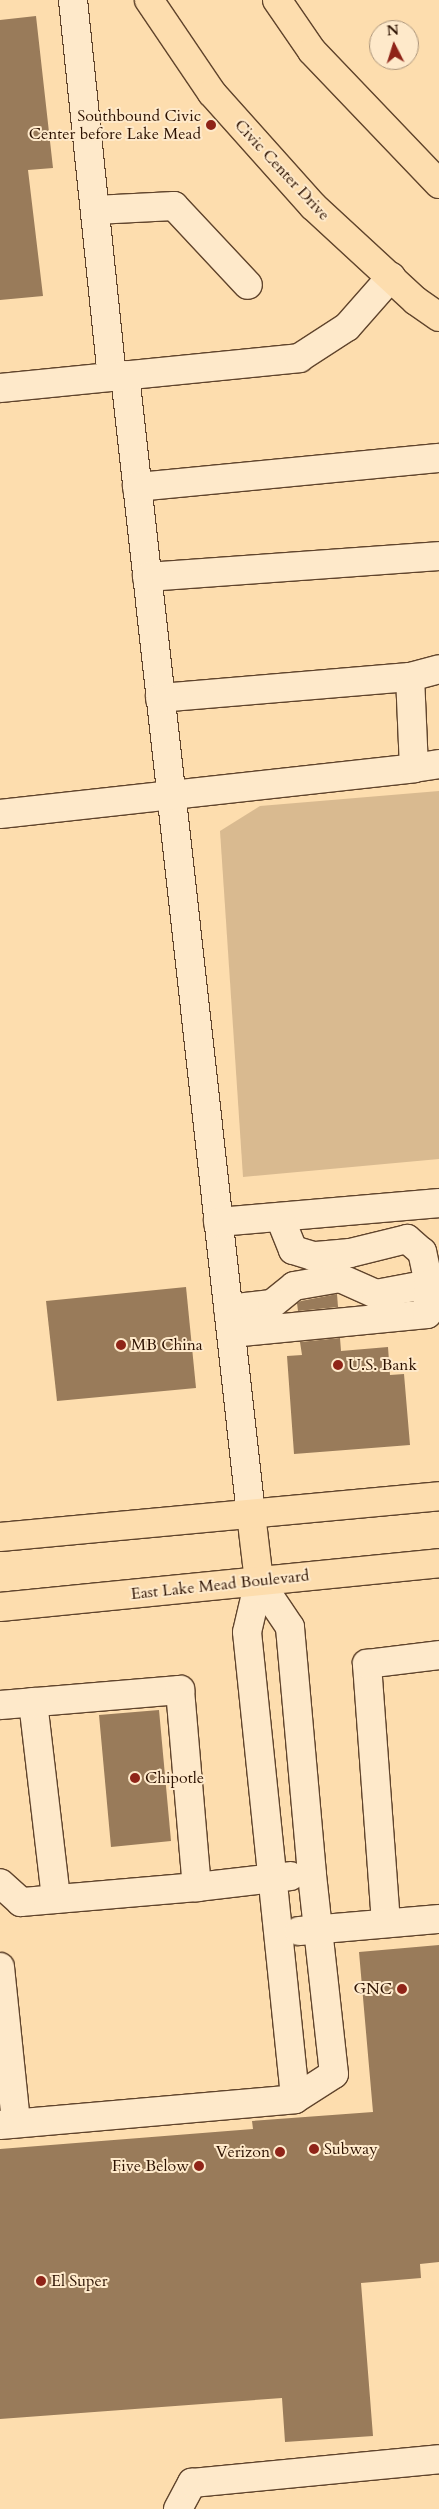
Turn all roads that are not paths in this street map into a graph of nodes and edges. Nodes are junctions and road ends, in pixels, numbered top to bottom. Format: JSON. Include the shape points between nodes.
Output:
{"nodes":[{"id":1,"x":73,"y":0,"type":"edge"},
{"id":2,"x":149,"y":0,"type":"edge"},
{"id":3,"x":277,"y":0,"type":"edge"},
{"id":4,"x":439,"y":184,"type":"edge"},
{"id":5,"x":95,"y":210,"type":"junction"},
{"id":6,"x":390,"y":277,"type":"junction"},
{"id":7,"x":248,"y":286,"type":"dead end"},
{"id":8,"x":439,"y":317,"type":"edge"},
{"id":9,"x":118,"y":376,"type":"junction"},
{"id":10,"x":0,"y":388,"type":"edge"},
{"id":11,"x":439,"y":458,"type":"edge"},
{"id":12,"x":137,"y":487,"type":"junction"},
{"id":13,"x":439,"y":556,"type":"edge"},
{"id":14,"x":147,"y":577,"type":"junction"},
{"id":15,"x":439,"y":669,"type":"edge"},
{"id":16,"x":410,"y":677,"type":"junction"},
{"id":17,"x":160,"y":698,"type":"junction"},
{"id":18,"x":427,"y":766,"type":"edge"},
{"id":19,"x":171,"y":798,"type":"junction"},
{"id":20,"x":0,"y":814,"type":"edge"},
{"id":21,"x":439,"y":1203,"type":"edge"},
{"id":22,"x":280,"y":1217,"type":"junction"},
{"id":23,"x":218,"y":1222,"type":"junction"},
{"id":24,"x":429,"y":1284,"type":"junction"},
{"id":25,"x":229,"y":1321,"type":"junction"},
{"id":26,"x":439,"y":1496,"type":"edge"},
{"id":27,"x":251,"y":1514,"type":"junction"},
{"id":28,"x":0,"y":1537,"type":"edge"},
{"id":29,"x":439,"y":1563,"type":"edge"},
{"id":30,"x":259,"y":1581,"type":"junction"},
{"id":31,"x":0,"y":1606,"type":"edge"},
{"id":32,"x":439,"y":1655,"type":"edge"},
{"id":33,"x":33,"y":1702,"type":"junction"},
{"id":34,"x":0,"y":1705,"type":"edge"},
{"id":35,"x":312,"y":1874,"type":"junction"},
{"id":36,"x":273,"y":1877,"type":"junction"},
{"id":37,"x":0,"y":1883,"type":"edge"},
{"id":38,"x":197,"y":1887,"type":"junction"},
{"id":39,"x":56,"y":1899,"type":"junction"},
{"id":40,"x":439,"y":1919,"type":"edge"},
{"id":41,"x":386,"y":1923,"type":"junction"},
{"id":42,"x":317,"y":1929,"type":"junction"},
{"id":43,"x":278,"y":1934,"type":"junction"},
{"id":44,"x":0,"y":1966,"type":"edge"},
{"id":45,"x":295,"y":2099,"type":"junction"},
{"id":46,"x":8,"y":2124,"type":"edge"},
{"id":47,"x":439,"y":2459,"type":"edge"},
{"id":48,"x":178,"y":2509,"type":"edge"}],
"edges":[{"from":1,"to":5,"type":"lane"},
{"from":2,"to":6,"type":"main road","name":"Civic Center Drive","via":[[212,93],[313,206]]},
{"from":3,"to":4,"type":"main road","via":[[312,51]]},
{"from":5,"to":7,"type":"lane","via":[[174,206]]},
{"from":5,"to":9,"type":"lane"},
{"from":6,"to":8,"type":"main road","name":"Civic Center Drive"},
{"from":6,"to":9,"type":"lane","via":[[347,328],[299,358]]},
{"from":9,"to":10,"type":"lane"},
{"from":9,"to":12,"type":"lane"},
{"from":11,"to":12,"type":"lane"},
{"from":12,"to":14,"type":"lane"},
{"from":13,"to":14,"type":"lane"},
{"from":14,"to":17,"type":"lane"},
{"from":15,"to":16,"type":"lane"},
{"from":16,"to":17,"type":"lane"},
{"from":16,"to":18,"type":"lane"},
{"from":17,"to":19,"type":"lane"},
{"from":18,"to":19,"type":"lane"},
{"from":19,"to":20,"type":"lane"},
{"from":19,"to":23,"type":"lane"},
{"from":21,"to":22,"type":"lane"},
{"from":22,"to":23,"type":"lane"},
{"from":22,"to":24,"type":"lane","via":[[293,1250],[313,1256],[350,1253],[407,1239],[422,1252]]},
{"from":23,"to":25,"type":"lane"},
{"from":24,"to":25,"type":"lane","via":[[376,1294],[340,1278],[294,1286],[272,1304]]},
{"from":24,"to":25,"type":"lane","via":[[427,1314],[273,1330]]},
{"from":25,"to":27,"type":"lane"},
{"from":26,"to":27,"type":"main road"},
{"from":27,"to":28,"type":"main road"},
{"from":27,"to":30,"type":"main road"},
{"from":29,"to":30,"type":"main road","name":"East Lake Mead Boulevard"},
{"from":30,"to":31,"type":"main road","name":"East Lake Mead Boulevard"},
{"from":30,"to":35,"type":"lane","via":[[290,1627]]},
{"from":30,"to":36,"type":"lane","via":[[247,1632]]},
{"from":32,"to":41,"type":"lane","via":[[367,1664]]},
{"from":33,"to":34,"type":"lane"},
{"from":33,"to":38,"type":"lane","via":[[180,1690]]},
{"from":33,"to":39,"type":"lane"},
{"from":35,"to":36,"type":"lane"},
{"from":35,"to":42,"type":"lane"},
{"from":36,"to":38,"type":"lane"},
{"from":36,"to":43,"type":"lane"},
{"from":37,"to":39,"type":"lane","via":[[21,1902]]},
{"from":38,"to":39,"type":"lane"},
{"from":40,"to":41,"type":"lane"},
{"from":41,"to":42,"type":"lane"},
{"from":42,"to":43,"type":"lane"},
{"from":42,"to":45,"type":"lane","via":[[334,2074]]},
{"from":43,"to":45,"type":"lane"},
{"from":44,"to":46,"type":"lane"},
{"from":45,"to":46,"type":"lane"},
{"from":47,"to":48,"type":"lane","via":[[192,2483]]}]}
